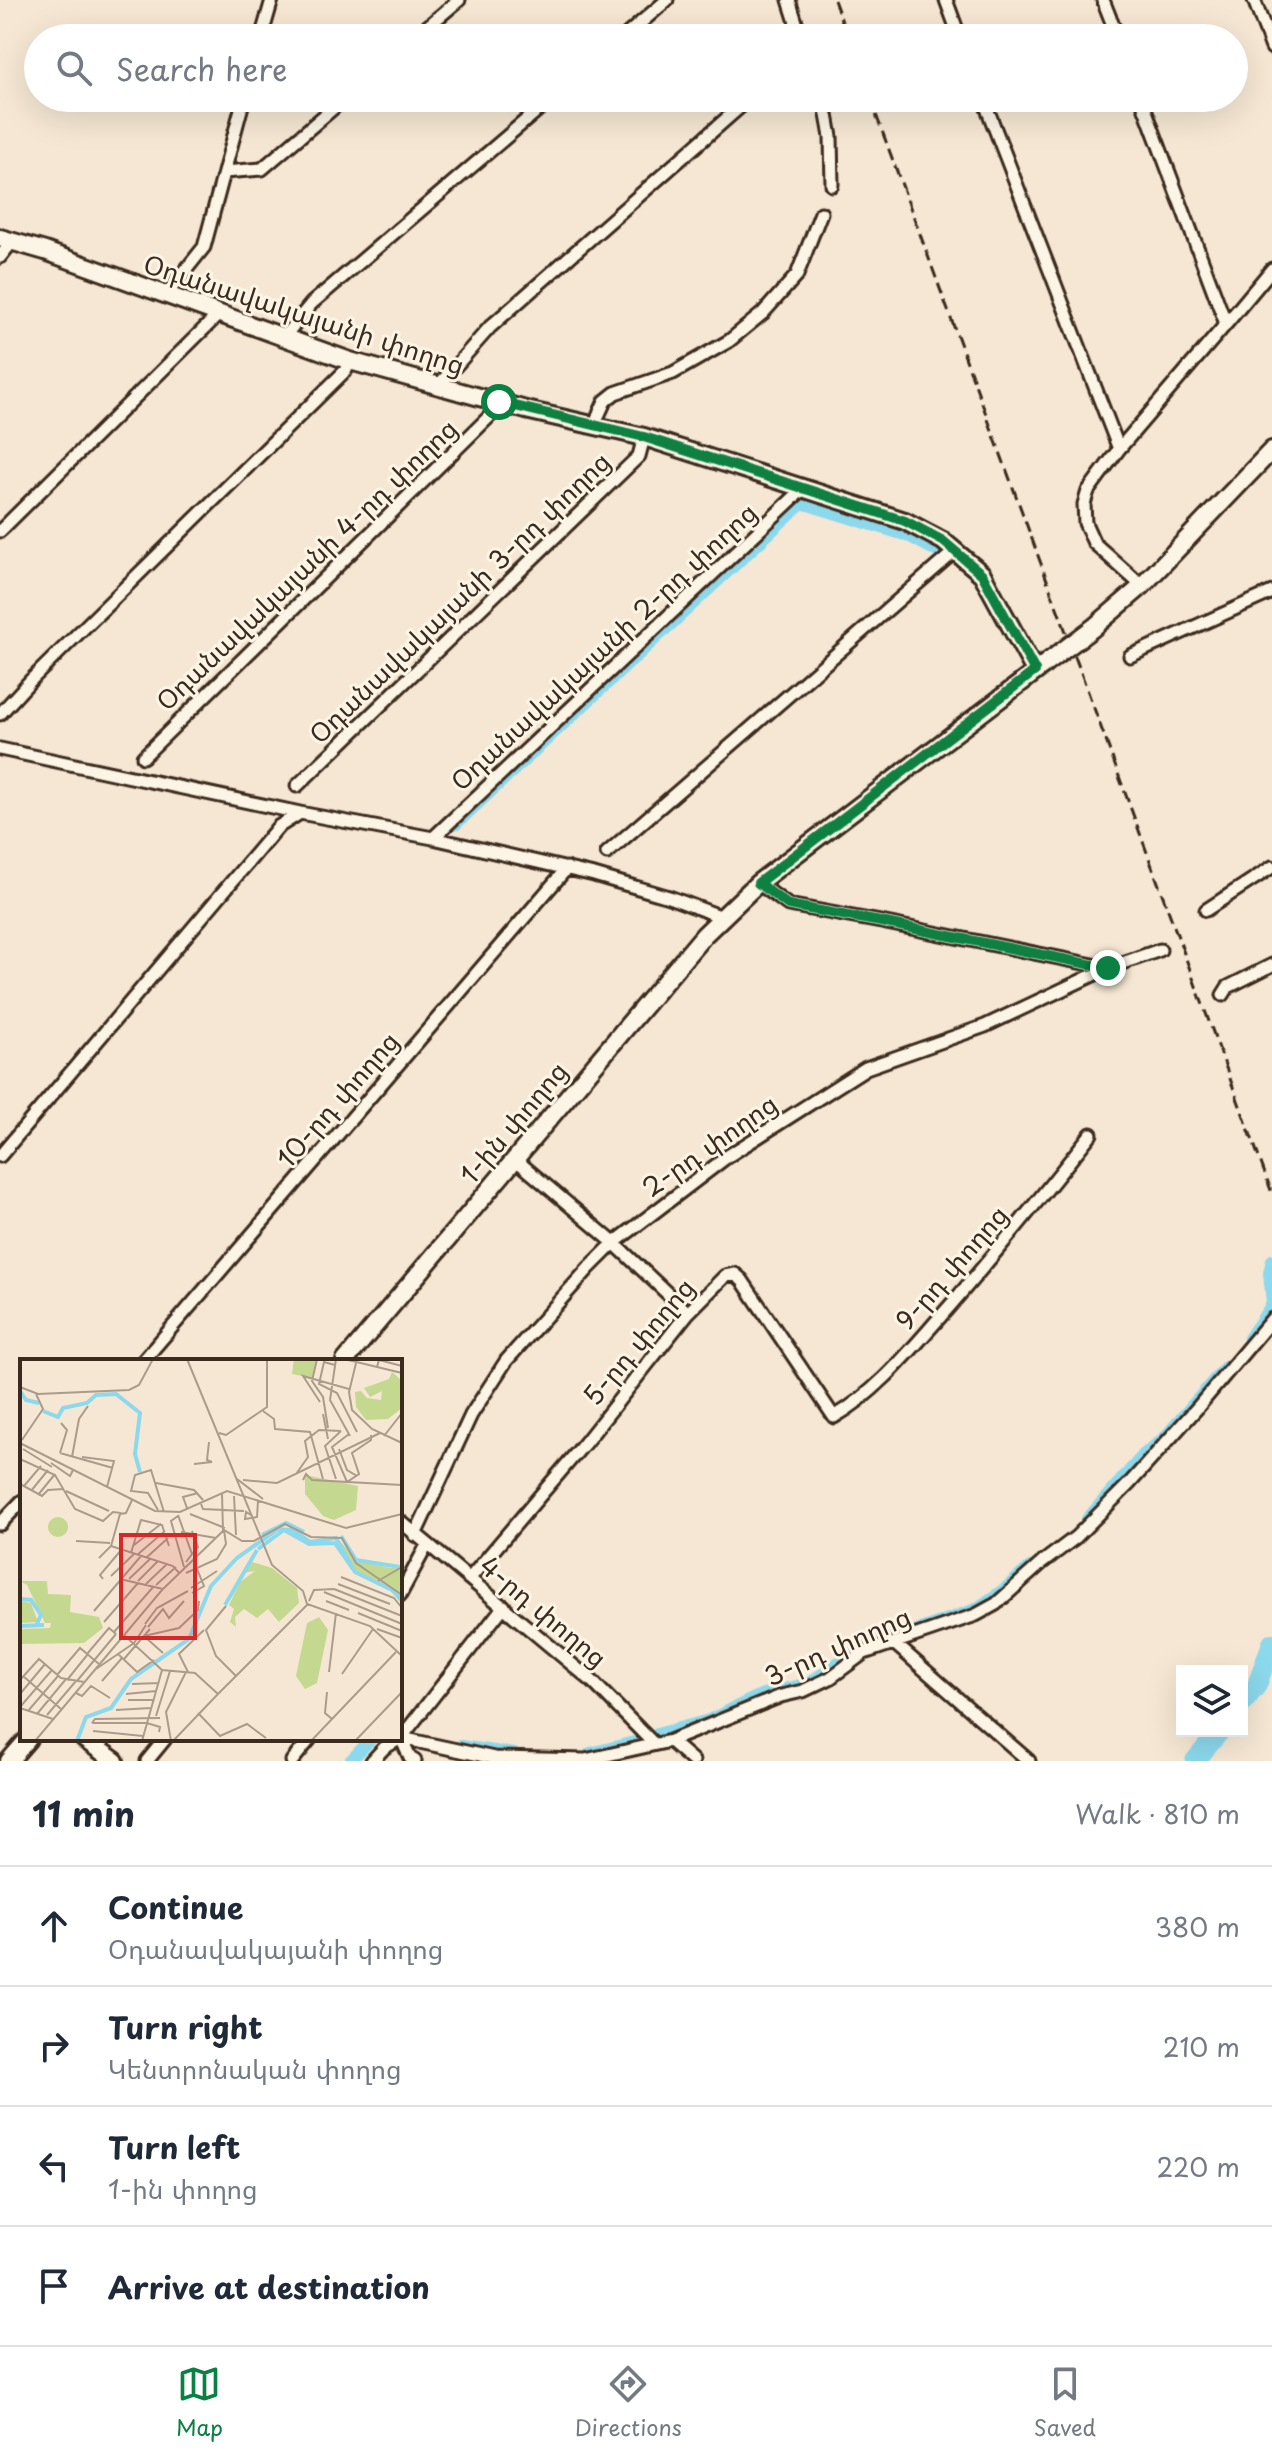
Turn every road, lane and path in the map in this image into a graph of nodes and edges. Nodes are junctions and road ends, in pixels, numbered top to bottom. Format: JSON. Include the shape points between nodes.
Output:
{"nodes":[{"id":1,"x":272,"y":0,"type":"edge"},
{"id":2,"x":459,"y":0,"type":"edge"},
{"id":3,"x":667,"y":0,"type":"edge"},
{"id":4,"x":789,"y":0,"type":"edge"},
{"id":5,"x":946,"y":0,"type":"edge"},
{"id":6,"x":1103,"y":0,"type":"edge"},
{"id":7,"x":1254,"y":0,"type":"edge"},
{"id":8,"x":265,"y":24,"type":"edge"},
{"id":9,"x":431,"y":24,"type":"edge"},
{"id":10,"x":639,"y":24,"type":"edge"},
{"id":11,"x":797,"y":24,"type":"edge"},
{"id":12,"x":955,"y":24,"type":"edge"},
{"id":13,"x":1112,"y":24,"type":"edge"},
{"id":14,"x":1272,"y":48,"type":"edge"},
{"id":15,"x":240,"y":112,"type":"edge"},
{"id":16,"x":329,"y":112,"type":"edge"},
{"id":17,"x":536,"y":112,"type":"edge"},
{"id":18,"x":734,"y":112,"type":"edge"},
{"id":19,"x":827,"y":112,"type":"edge"},
{"id":20,"x":988,"y":112,"type":"edge"},
{"id":21,"x":1146,"y":112,"type":"edge"},
{"id":22,"x":224,"y":172,"type":"junction"},
{"id":23,"x":832,"y":185,"type":"dead end"},
{"id":24,"x":821,"y":213,"type":"dead end"},
{"id":25,"x":6,"y":240,"type":"edge"},
{"id":26,"x":0,"y":257,"type":"edge"},
{"id":27,"x":1272,"y":269,"type":"edge"},
{"id":28,"x":165,"y":296,"type":"junction"},
{"id":29,"x":218,"y":315,"type":"junction"},
{"id":30,"x":1226,"y":324,"type":"junction"},
{"id":31,"x":283,"y":338,"type":"junction"},
{"id":32,"x":350,"y":361,"type":"junction"},
{"id":33,"x":438,"y":386,"type":"junction"},
{"id":34,"x":499,"y":402,"type":"junction"},
{"id":35,"x":594,"y":425,"type":"junction"},
{"id":36,"x":644,"y":437,"type":"junction"},
{"id":37,"x":1119,"y":449,"type":"junction"},
{"id":38,"x":1272,"y":450,"type":"edge"},
{"id":39,"x":805,"y":487,"type":"junction"},
{"id":40,"x":0,"y":531,"type":"edge"},
{"id":41,"x":955,"y":551,"type":"junction"},
{"id":42,"x":1142,"y":586,"type":"junction"},
{"id":43,"x":1272,"y":592,"type":"edge"},
{"id":44,"x":1130,"y":656,"type":"dead end"},
{"id":45,"x":1040,"y":668,"type":"junction"},
{"id":46,"x":0,"y":714,"type":"edge"},
{"id":47,"x":0,"y":749,"type":"edge"},
{"id":48,"x":143,"y":757,"type":"dead end"},
{"id":49,"x":297,"y":786,"type":"dead end"},
{"id":50,"x":300,"y":813,"type":"junction"},
{"id":51,"x":433,"y":838,"type":"junction"},
{"id":52,"x":607,"y":853,"type":"dead end"},
{"id":53,"x":1272,"y":867,"type":"edge"},
{"id":54,"x":567,"y":868,"type":"junction"},
{"id":55,"x":758,"y":883,"type":"junction"},
{"id":56,"x":1206,"y":910,"type":"dead end"},
{"id":57,"x":722,"y":917,"type":"junction"},
{"id":58,"x":1160,"y":950,"type":"dead end"},
{"id":59,"x":1272,"y":965,"type":"edge"},
{"id":60,"x":1108,"y":968,"type":"junction"},
{"id":61,"x":1223,"y":995,"type":"dead end"},
{"id":62,"x":1091,"y":1134,"type":"dead end"},
{"id":63,"x":0,"y":1156,"type":"edge"},
{"id":64,"x":515,"y":1159,"type":"junction"},
{"id":65,"x":614,"y":1243,"type":"junction"},
{"id":66,"x":688,"y":1313,"type":"junction"},
{"id":67,"x":1272,"y":1319,"type":"edge"},
{"id":68,"x":145,"y":1359,"type":"edge"},
{"id":69,"x":347,"y":1359,"type":"edge"},
{"id":70,"x":834,"y":1417,"type":"joint"},
{"id":71,"x":20,"y":1503,"type":"edge"},
{"id":72,"x":402,"y":1523,"type":"edge"},
{"id":73,"x":0,"y":1524,"type":"edge"},
{"id":74,"x":415,"y":1535,"type":"junction"},
{"id":75,"x":427,"y":1545,"type":"junction"},
{"id":76,"x":470,"y":1578,"type":"junction"},
{"id":77,"x":402,"y":1591,"type":"edge"},
{"id":78,"x":504,"y":1606,"type":"junction"},
{"id":79,"x":894,"y":1643,"type":"junction"},
{"id":80,"x":402,"y":1737,"type":"edge"},
{"id":81,"x":402,"y":1738,"type":"edge"},
{"id":82,"x":402,"y":1740,"type":"edge"},
{"id":83,"x":26,"y":1741,"type":"edge"},
{"id":84,"x":87,"y":1741,"type":"edge"},
{"id":85,"x":163,"y":1741,"type":"edge"},
{"id":86,"x":306,"y":1741,"type":"edge"},
{"id":87,"x":396,"y":1741,"type":"edge"},
{"id":88,"x":670,"y":1741,"type":"junction"},
{"id":89,"x":653,"y":1743,"type":"junction"},
{"id":90,"x":6,"y":1758,"type":"edge"},
{"id":91,"x":115,"y":1761,"type":"edge"},
{"id":92,"x":147,"y":1761,"type":"edge"},
{"id":93,"x":292,"y":1761,"type":"edge"},
{"id":94,"x":372,"y":1761,"type":"edge"},
{"id":95,"x":415,"y":1761,"type":"edge"},
{"id":96,"x":693,"y":1761,"type":"edge"},
{"id":97,"x":1029,"y":1761,"type":"edge"}],
"edges":[{"from":1,"to":8,"type":"street"},
{"from":2,"to":9,"type":"street"},
{"from":3,"to":10,"type":"street"},
{"from":4,"to":11,"type":"street"},
{"from":5,"to":12,"type":"street"},
{"from":6,"to":13,"type":"street"},
{"from":7,"to":14,"type":"street"},
{"from":15,"to":22,"type":"street"},
{"from":16,"to":22,"type":"street","via":[[262,169]]},
{"from":17,"to":31,"type":"street","via":[[312,303]]},
{"from":18,"to":33,"type":"street","via":[[490,327]]},
{"from":19,"to":23,"type":"street"},
{"from":20,"to":37,"type":"street"},
{"from":21,"to":30,"type":"street"},
{"from":22,"to":28,"type":"street","via":[[204,247]]},
{"from":24,"to":35,"type":"street","via":[[797,275],[763,313],[729,341],[673,373],[615,393]]},
{"from":25,"to":26,"type":"street"},
{"from":25,"to":28,"type":"main road","name":"Օդանավակայանի փողոց"},
{"from":27,"to":30,"type":"street"},
{"from":28,"to":29,"type":"main road","name":"Օդանավակայանի փողոց"},
{"from":29,"to":31,"type":"main road","name":"Օդանավակայանի փողոց"},
{"from":29,"to":40,"type":"street"},
{"from":30,"to":37,"type":"street"},
{"from":31,"to":32,"type":"main road","name":"Օդանավակայանի փողոց"},
{"from":32,"to":33,"type":"main road","name":"Օդանավակայանի փողոց"},
{"from":32,"to":46,"type":"street"},
{"from":33,"to":34,"type":"main road","name":"Օդանավակայանի փողոց"},
{"from":34,"to":35,"type":"main road","name":"Օդանավակայանի փողոց"},
{"from":34,"to":48,"type":"street","name":"Օդանավակայանի 4-րդ փողոց"},
{"from":35,"to":36,"type":"main road","name":"Օդանավակայանի փողոց"},
{"from":36,"to":39,"type":"main road","name":"Օդանավակայանի փողոց"},
{"from":36,"to":49,"type":"street","name":"Օդանավակայանի 3-րդ փողոց","via":[[639,456]]},
{"from":37,"to":42,"type":"street","via":[[1088,491],[1085,523],[1094,543]]},
{"from":38,"to":42,"type":"main road","name":"1-ին փողոց"},
{"from":39,"to":41,"type":"main road","name":"Օդանավակայանի փողոց","via":[[905,521]]},
{"from":39,"to":51,"type":"street","name":"Օդանավակայանի 2-րդ փողոց"},
{"from":41,"to":45,"type":"main road","name":"Օդանավակայանի փողոց","via":[[982,574]]},
{"from":41,"to":52,"type":"street"},
{"from":42,"to":45,"type":"main road","name":"1-ին փողոց","bridge":true},
{"from":43,"to":44,"type":"street"},
{"from":45,"to":55,"type":"main road","name":"1-ին փողոց"},
{"from":47,"to":50,"type":"street"},
{"from":50,"to":51,"type":"street"},
{"from":50,"to":63,"type":"street","via":[[278,827]]},
{"from":51,"to":54,"type":"street"},
{"from":53,"to":56,"type":"street"},
{"from":54,"to":57,"type":"street"},
{"from":54,"to":68,"type":"street","name":"10-րդ փողոց"},
{"from":55,"to":57,"type":"main road","name":"1-ին փողոց"},
{"from":55,"to":60,"type":"street","via":[[788,905]]},
{"from":57,"to":64,"type":"main road","name":"1-ին փողոց"},
{"from":58,"to":60,"type":"street","name":"2-րդ փողոց"},
{"from":59,"to":61,"type":"street","via":[[1228,987]]},
{"from":60,"to":65,"type":"street","name":"2-րդ փողոց","via":[[985,1026],[866,1068],[728,1156]]},
{"from":62,"to":70,"type":"street","name":"9-րդ փողոց","via":[[917,1343],[857,1403]]},
{"from":64,"to":65,"type":"street"},
{"from":64,"to":69,"type":"main road","name":"1-ին փողոց"},
{"from":65,"to":66,"type":"street"},
{"from":65,"to":74,"type":"street","name":"2-րդ փողոց","via":[[506,1361],[471,1415]]},
{"from":66,"to":70,"type":"street","name":"5-րդ փողոց","via":[[725,1276],[735,1274]]},
{"from":66,"to":76,"type":"street","name":"5-րդ փողոց"},
{"from":67,"to":79,"type":"street","name":"3-րդ փողոց","via":[[1076,1537],[996,1604]]},
{"from":71,"to":73,"type":"street"},
{"from":72,"to":74,"type":"street","name":"4-րդ փողոց"},
{"from":74,"to":75,"type":"street","name":"4-րդ փողոց"},
{"from":75,"to":76,"type":"street","name":"4-րդ փողոց"},
{"from":75,"to":77,"type":"street"},
{"from":76,"to":78,"type":"street","name":"4-րդ փողոց"},
{"from":78,"to":80,"type":"street"},
{"from":78,"to":89,"type":"street","name":"4-րդ փողոց","via":[[592,1681]]},
{"from":79,"to":88,"type":"street","name":"3-րդ փողոց","via":[[864,1653],[803,1691]]},
{"from":79,"to":97,"type":"street"},
{"from":81,"to":89,"type":"street","name":"3-րդ փողոց","via":[[494,1758],[547,1760],[585,1760]]},
{"from":82,"to":95,"type":"street"},
{"from":83,"to":90,"type":"main road"},
{"from":84,"to":91,"type":"main road"},
{"from":85,"to":92,"type":"street"},
{"from":86,"to":93,"type":"street"},
{"from":87,"to":94,"type":"street"},
{"from":88,"to":89,"type":"street","name":"3-րդ փողոց"},
{"from":88,"to":96,"type":"street"}]}
